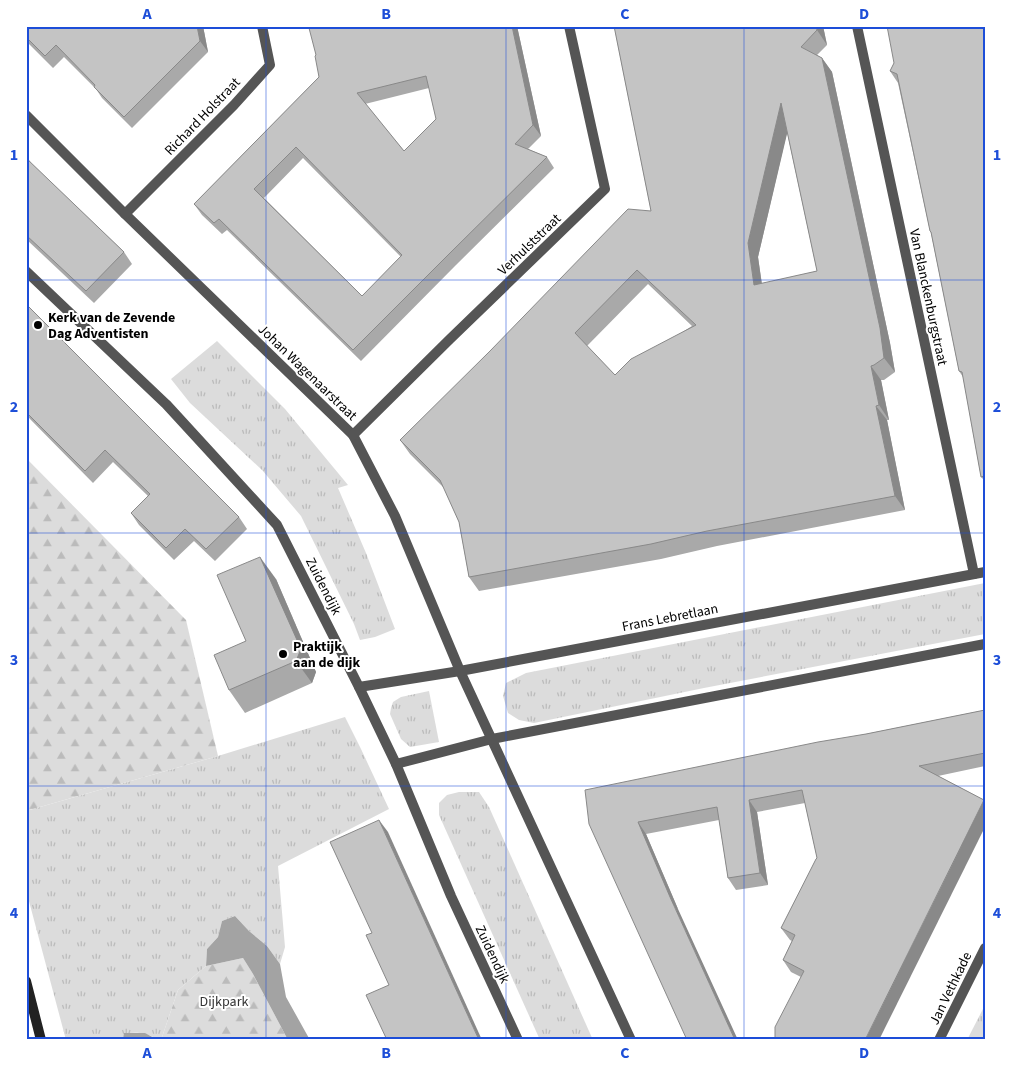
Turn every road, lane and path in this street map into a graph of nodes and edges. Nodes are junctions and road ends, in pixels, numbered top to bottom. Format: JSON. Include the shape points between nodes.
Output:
{"nodes":[{"id":1,"x":262,"y":26,"type":"edge"},
{"id":2,"x":569,"y":26,"type":"edge"},
{"id":3,"x":857,"y":26,"type":"edge"},
{"id":4,"x":26,"y":115,"type":"edge"},
{"id":5,"x":125,"y":214,"type":"junction"},
{"id":6,"x":26,"y":271,"type":"edge"},
{"id":7,"x":353,"y":435,"type":"junction"},
{"id":8,"x":979,"y":573,"type":"edge"},
{"id":9,"x":985,"y":644,"type":"edge"},
{"id":10,"x":460,"y":671,"type":"junction"},
{"id":11,"x":360,"y":687,"type":"junction"},
{"id":12,"x":492,"y":739,"type":"junction"},
{"id":13,"x":396,"y":764,"type":"junction"},
{"id":14,"x":985,"y":948,"type":"edge"},
{"id":15,"x":26,"y":981,"type":"edge"},
{"id":16,"x":41,"y":1040,"type":"edge"},
{"id":17,"x":518,"y":1040,"type":"edge"},
{"id":18,"x":630,"y":1040,"type":"edge"},
{"id":19,"x":939,"y":1040,"type":"edge"}],
"edges":[{"from":1,"to":5,"type":"street","name":"Richard Holstraat","via":[[270,65]]},
{"from":2,"to":7,"type":"street","name":"Verhulststraat","via":[[605,188]]},
{"from":3,"to":8,"type":"street","name":"Van Blanckenburgstraat"},
{"from":4,"to":5,"type":"street","name":"Johan Wagenaarstraat"},
{"from":5,"to":7,"type":"street","name":"Johan Wagenaarstraat"},
{"from":6,"to":11,"type":"street","name":"Zuidendijk","via":[[166,404],[277,525]]},
{"from":7,"to":10,"type":"street","name":"Johan Wagenaarstraat","via":[[395,516]]},
{"from":8,"to":10,"type":"street","name":"Frans Lebretlaan"},
{"from":9,"to":12,"type":"street"},
{"from":10,"to":11,"type":"street","name":"Frans Lebretlaan"},
{"from":10,"to":12,"type":"street","name":"Johan Wagenaarstraat"},
{"from":11,"to":13,"type":"street","name":"Zuidendijk"},
{"from":12,"to":13,"type":"street"},
{"from":12,"to":18,"type":"street"},
{"from":13,"to":17,"type":"street","name":"Zuidendijk","via":[[451,896]]},
{"from":14,"to":19,"type":"street","name":"Jan Vethkade"},
{"from":15,"to":16,"type":"main road"}]}
